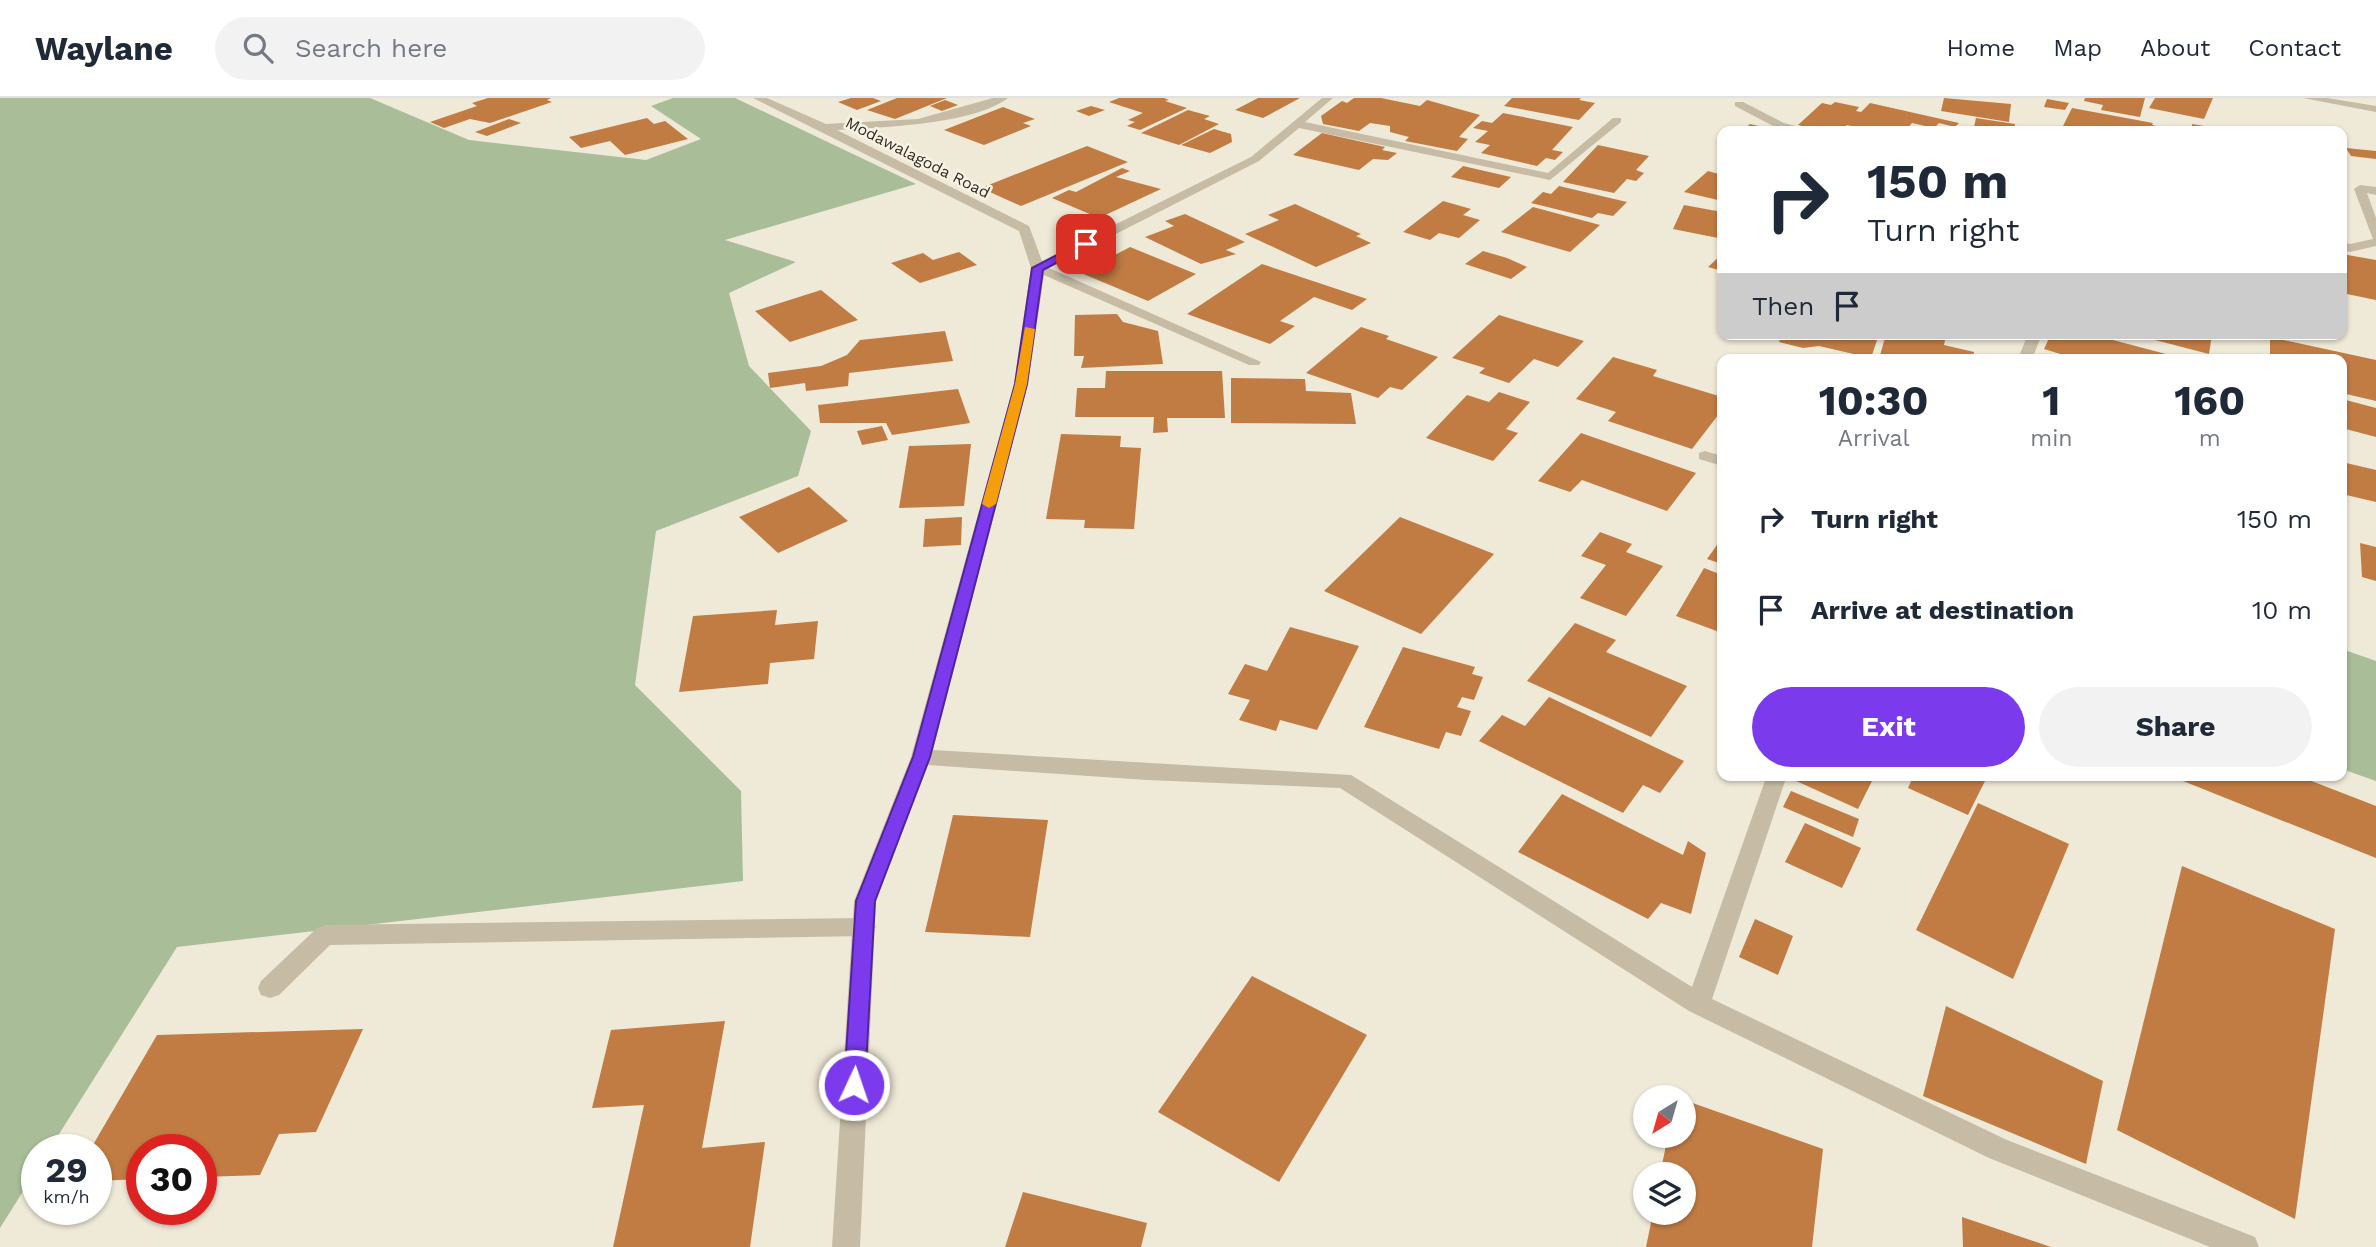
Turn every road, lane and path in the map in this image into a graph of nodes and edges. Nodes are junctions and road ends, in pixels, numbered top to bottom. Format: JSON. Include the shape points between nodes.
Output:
{"nodes":[{"id":1,"x":758,"y":98,"type":"edge"},
{"id":2,"x":1003,"y":98,"type":"edge"},
{"id":3,"x":1328,"y":98,"type":"edge"},
{"id":4,"x":2308,"y":98,"type":"edge"},
{"id":5,"x":1739,"y":104,"type":"dead end"},
{"id":6,"x":2376,"y":108,"type":"edge"},
{"id":7,"x":1616,"y":120,"type":"dead end"},
{"id":8,"x":1297,"y":124,"type":"junction"},
{"id":9,"x":1781,"y":126,"type":"edge"},
{"id":10,"x":825,"y":127,"type":"junction"},
{"id":11,"x":2376,"y":191,"type":"edge"},
{"id":12,"x":2376,"y":236,"type":"edge"},
{"id":13,"x":2376,"y":242,"type":"edge"},
{"id":14,"x":2347,"y":247,"type":"edge"},
{"id":15,"x":1038,"y":268,"type":"junction"},
{"id":16,"x":1254,"y":362,"type":"dead end"},
{"id":17,"x":1705,"y":456,"type":"dead end"},
{"id":18,"x":1717,"y":460,"type":"edge"},
{"id":19,"x":921,"y":757,"type":"junction"},
{"id":20,"x":1775,"y":781,"type":"edge"},
{"id":21,"x":864,"y":927,"type":"junction"},
{"id":22,"x":271,"y":988,"type":"dead end"},
{"id":23,"x":1698,"y":1004,"type":"junction"},
{"id":24,"x":846,"y":1247,"type":"edge"},
{"id":25,"x":2245,"y":1247,"type":"edge"}],
"edges":[{"from":1,"to":10,"type":"street","name":"Modawalagoda Road"},
{"from":2,"to":10,"type":"street","via":[[918,122]]},
{"from":3,"to":8,"type":"street"},
{"from":4,"to":6,"type":"street"},
{"from":5,"to":9,"type":"street"},
{"from":7,"to":8,"type":"street","via":[[1550,177]]},
{"from":8,"to":15,"type":"street","via":[[1255,159]]},
{"from":10,"to":15,"type":"street","name":"Modawalagoda Road","via":[[1025,229]]},
{"from":11,"to":12,"type":"street","via":[[2360,189]]},
{"from":13,"to":14,"type":"street"},
{"from":15,"to":16,"type":"street"},
{"from":15,"to":19,"type":"street","via":[[1021,384]]},
{"from":17,"to":18,"type":"street"},
{"from":19,"to":21,"type":"street","via":[[865,901]]},
{"from":19,"to":23,"type":"street","via":[[1344,780]]},
{"from":20,"to":23,"type":"street"},
{"from":21,"to":22,"type":"street","via":[[325,935]]},
{"from":21,"to":24,"type":"street"},
{"from":23,"to":25,"type":"street","via":[[1998,1149]]}]}
